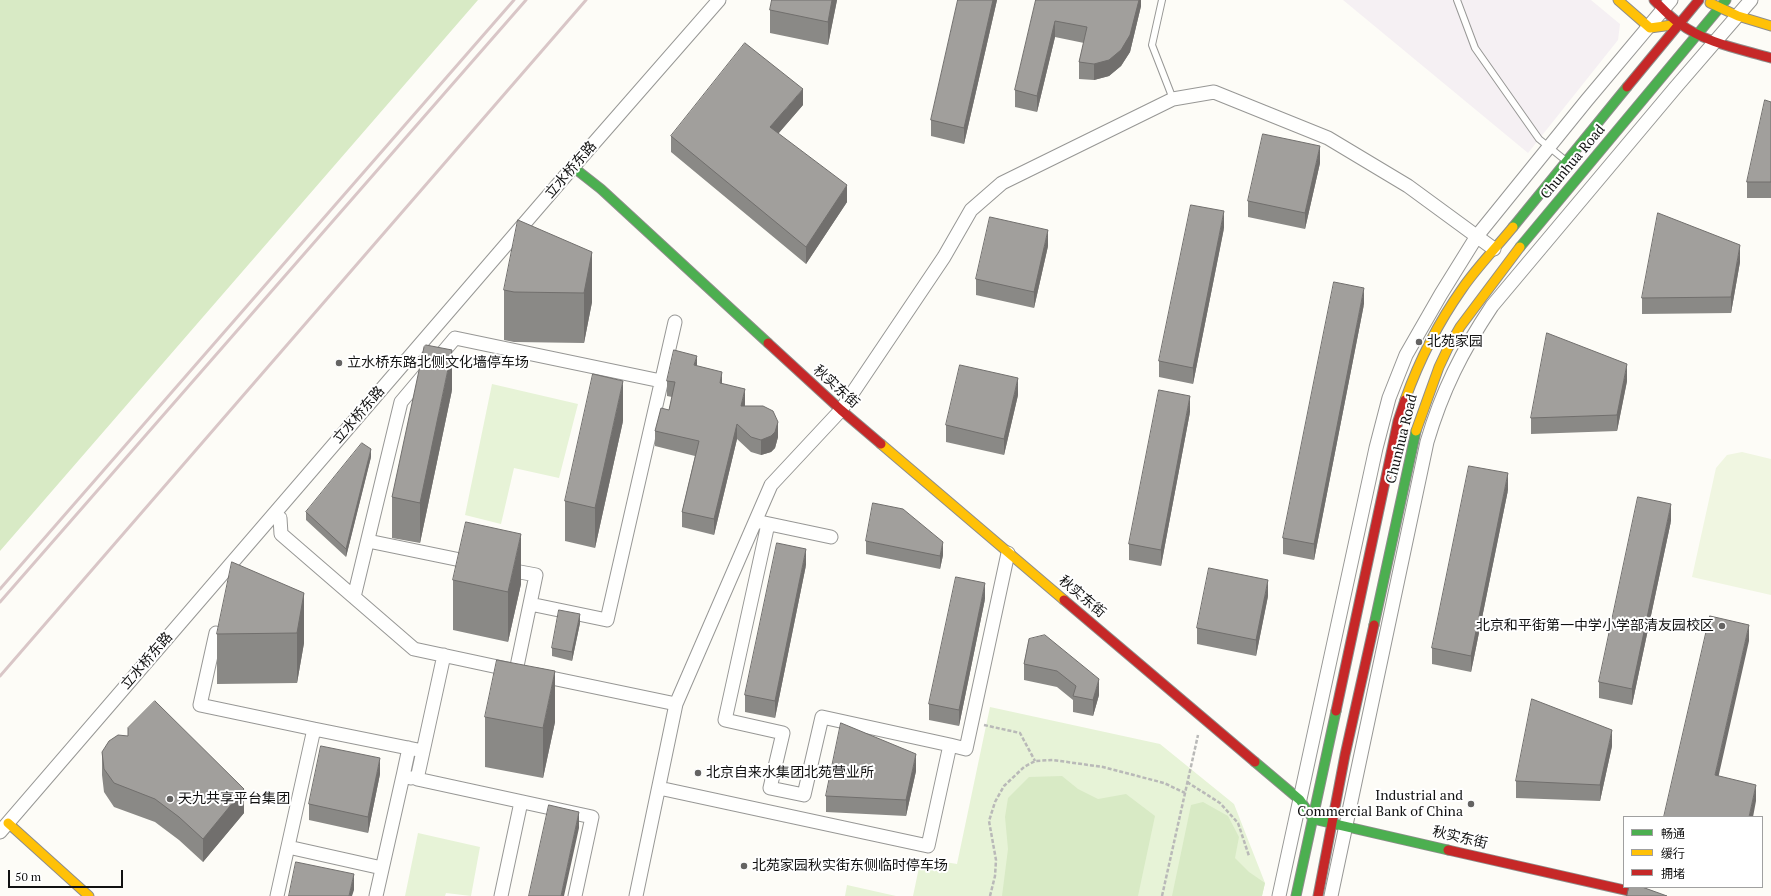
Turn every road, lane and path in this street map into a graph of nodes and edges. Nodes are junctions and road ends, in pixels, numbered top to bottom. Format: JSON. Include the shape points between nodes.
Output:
{"nodes":[{"id":1,"x":719,"y":0,"type":"edge"},
{"id":2,"x":1162,"y":0,"type":"edge"},
{"id":3,"x":1457,"y":0,"type":"edge"},
{"id":4,"x":1618,"y":0,"type":"edge"},
{"id":5,"x":1654,"y":0,"type":"edge"},
{"id":6,"x":1699,"y":0,"type":"edge"},
{"id":7,"x":1704,"y":0,"type":"edge"},
{"id":8,"x":1726,"y":0,"type":"edge"},
{"id":9,"x":1752,"y":0,"type":"edge"},
{"id":10,"x":1668,"y":4,"type":"edge"},
{"id":11,"x":1719,"y":8,"type":"junction"},
{"id":12,"x":1738,"y":16,"type":"junction"},
{"id":13,"x":1679,"y":24,"type":"junction"},
{"id":14,"x":1771,"y":26,"type":"edge"},
{"id":15,"x":1648,"y":27,"type":"junction"},
{"id":16,"x":1698,"y":34,"type":"junction"},
{"id":17,"x":1716,"y":41,"type":"junction"},
{"id":18,"x":1771,"y":58,"type":"edge"},
{"id":19,"x":1173,"y":99,"type":"junction"},
{"id":20,"x":1549,"y":147,"type":"junction"},
{"id":21,"x":1567,"y":161,"type":"junction"},
{"id":22,"x":573,"y":167,"type":"junction"},
{"id":23,"x":1477,"y":236,"type":"junction"},
{"id":24,"x":1494,"y":249,"type":"junction"},
{"id":25,"x":675,"y":322,"type":"dead end"},
{"id":26,"x":661,"y":381,"type":"junction"},
{"id":27,"x":840,"y":410,"type":"junction"},
{"id":28,"x":274,"y":514,"type":"junction"},
{"id":29,"x":762,"y":522,"type":"junction"},
{"id":30,"x":831,"y":536,"type":"dead end"},
{"id":31,"x":368,"y":541,"type":"junction"},
{"id":32,"x":1008,"y":553,"type":"junction"},
{"id":33,"x":354,"y":597,"type":"junction"},
{"id":34,"x":530,"y":604,"type":"junction"},
{"id":35,"x":216,"y":633,"type":"edge"},
{"id":36,"x":444,"y":655,"type":"junction"},
{"id":37,"x":516,"y":671,"type":"junction"},
{"id":38,"x":676,"y":704,"type":"junction"},
{"id":39,"x":1202,"y":717,"type":"junction"},
{"id":40,"x":972,"y":722,"type":"junction"},
{"id":41,"x":314,"y":730,"type":"junction"},
{"id":42,"x":950,"y":745,"type":"junction"},
{"id":43,"x":409,"y":748,"type":"junction"},
{"id":44,"x":423,"y":751,"type":"junction"},
{"id":45,"x":1035,"y":761,"type":"junction"},
{"id":46,"x":403,"y":776,"type":"junction"},
{"id":47,"x":417,"y":779,"type":"junction"},
{"id":48,"x":1187,"y":782,"type":"junction"},
{"id":49,"x":659,"y":788,"type":"junction"},
{"id":50,"x":1185,"y":793,"type":"junction"},
{"id":51,"x":1300,"y":800,"type":"junction"},
{"id":52,"x":521,"y":802,"type":"junction"},
{"id":53,"x":1313,"y":819,"type":"junction"},
{"id":54,"x":1332,"y":824,"type":"junction"},
{"id":55,"x":1346,"y":827,"type":"junction"},
{"id":56,"x":4,"y":828,"type":"edge"},
{"id":57,"x":288,"y":847,"type":"junction"},
{"id":58,"x":1249,"y":856,"type":"dead end"},
{"id":59,"x":382,"y":868,"type":"junction"},
{"id":60,"x":89,"y":896,"type":"edge"},
{"id":61,"x":277,"y":896,"type":"edge"},
{"id":62,"x":376,"y":896,"type":"edge"},
{"id":63,"x":501,"y":896,"type":"edge"},
{"id":64,"x":575,"y":896,"type":"edge"},
{"id":65,"x":636,"y":896,"type":"edge"},
{"id":66,"x":990,"y":896,"type":"edge"},
{"id":67,"x":1162,"y":896,"type":"edge"},
{"id":68,"x":1279,"y":896,"type":"edge"},
{"id":69,"x":1296,"y":896,"type":"edge"},
{"id":70,"x":1318,"y":896,"type":"edge"},
{"id":71,"x":1331,"y":896,"type":"edge"},
{"id":72,"x":1651,"y":896,"type":"edge"}],
"edges":[{"from":1,"to":22,"type":"street","name":"立水桥东路"},
{"from":2,"to":19,"type":"lane","via":[[1152,45]]},
{"from":3,"to":20,"type":"lane","via":[[1475,48],[1539,139]]},
{"from":4,"to":15,"type":"street"},
{"from":5,"to":10,"type":"street"},
{"from":6,"to":13,"type":"street","name":"Chunhua Road"},
{"from":7,"to":11,"type":"street"},
{"from":8,"to":11,"type":"street","name":"Chunhua Road"},
{"from":9,"to":12,"type":"street"},
{"from":10,"to":13,"type":"street"},
{"from":10,"to":15,"type":"street"},
{"from":11,"to":12,"type":"street"},
{"from":11,"to":16,"type":"street","name":"Chunhua Road"},
{"from":12,"to":14,"type":"street"},
{"from":12,"to":17,"type":"street"},
{"from":13,"to":15,"type":"street"},
{"from":13,"to":16,"type":"street"},
{"from":13,"to":21,"type":"street","name":"Chunhua Road"},
{"from":15,"to":20,"type":"street"},
{"from":16,"to":17,"type":"street"},
{"from":16,"to":54,"type":"street","name":"Chunhua Road","via":[[1510,260],[1460,328],[1442,361],[1418,423]]},
{"from":17,"to":18,"type":"street"},
{"from":17,"to":55,"type":"street","via":[[1492,306],[1470,339],[1451,376],[1427,442]]},
{"from":19,"to":23,"type":"street","via":[[1214,92],[1328,138],[1408,186]]},
{"from":19,"to":27,"type":"street","via":[[1002,183],[971,210],[944,257]]},
{"from":20,"to":21,"type":"lane"},
{"from":20,"to":23,"type":"street"},
{"from":21,"to":24,"type":"street","name":"Chunhua Road"},
{"from":22,"to":27,"type":"street","name":"秋实东街","via":[[601,189]]},
{"from":22,"to":28,"type":"street","name":"立水桥东路"},
{"from":23,"to":24,"type":"street"},
{"from":23,"to":51,"type":"street","via":[[1406,355],[1389,398]]},
{"from":24,"to":53,"type":"street","name":"Chunhua Road","via":[[1443,317],[1417,368],[1402,405]]},
{"from":25,"to":26,"type":"street"},
{"from":26,"to":31,"type":"street","via":[[456,338],[401,402]]},
{"from":26,"to":34,"type":"street","via":[[607,620]]},
{"from":27,"to":29,"type":"street","via":[[771,485]]},
{"from":27,"to":32,"type":"street","name":"秋实东街"},
{"from":28,"to":33,"type":"street","via":[[280,518],[281,534]]},
{"from":28,"to":56,"type":"street","name":"立水桥东路"},
{"from":29,"to":30,"type":"street"},
{"from":29,"to":38,"type":"street"},
{"from":29,"to":42,"type":"street","via":[[725,720],[783,733],[770,788],[804,795],[822,717]]},
{"from":31,"to":33,"type":"street"},
{"from":31,"to":34,"type":"street","via":[[536,575]]},
{"from":32,"to":39,"type":"street","name":"秋实东街"},
{"from":32,"to":40,"type":"street"},
{"from":33,"to":36,"type":"street","via":[[414,649]]},
{"from":34,"to":37,"type":"street"},
{"from":35,"to":41,"type":"street","via":[[200,705]]},
{"from":36,"to":37,"type":"street"},
{"from":36,"to":44,"type":"street"},
{"from":37,"to":38,"type":"street"},
{"from":38,"to":49,"type":"street"},
{"from":39,"to":48,"type":"path"},
{"from":39,"to":51,"type":"street","name":"秋实东街"},
{"from":40,"to":42,"type":"street","via":[[966,748]]},
{"from":40,"to":45,"type":"path","via":[[1020,733]]},
{"from":41,"to":43,"type":"street"},
{"from":41,"to":57,"type":"street"},
{"from":42,"to":49,"type":"street","via":[[928,846]]},
{"from":43,"to":44,"type":"street"},
{"from":43,"to":46,"type":"street"},
{"from":44,"to":47,"type":"street"},
{"from":45,"to":50,"type":"path","via":[[1053,760],[1103,767],[1164,783]]},
{"from":45,"to":66,"type":"path","via":[[1024,767],[1004,786],[994,802],[989,821],[996,870]]},
{"from":46,"to":47,"type":"street"},
{"from":46,"to":59,"type":"street"},
{"from":47,"to":52,"type":"street"},
{"from":48,"to":50,"type":"path"},
{"from":48,"to":58,"type":"path","via":[[1220,803],[1238,823]]},
{"from":49,"to":65,"type":"street"},
{"from":50,"to":67,"type":"path"},
{"from":51,"to":53,"type":"street","name":"秋实东街"},
{"from":51,"to":68,"type":"street"},
{"from":52,"to":63,"type":"street"},
{"from":52,"to":64,"type":"street","via":[[592,817]]},
{"from":53,"to":54,"type":"street","name":"秋实东街"},
{"from":53,"to":69,"type":"street","name":"Chunhua Road"},
{"from":54,"to":55,"type":"street","name":"秋实东街"},
{"from":54,"to":70,"type":"street","name":"Chunhua Road"},
{"from":55,"to":71,"type":"street"},
{"from":55,"to":72,"type":"street","name":"秋实东街"},
{"from":56,"to":60,"type":"street"},
{"from":57,"to":59,"type":"street"},
{"from":57,"to":61,"type":"street"},
{"from":59,"to":62,"type":"street"}]}
